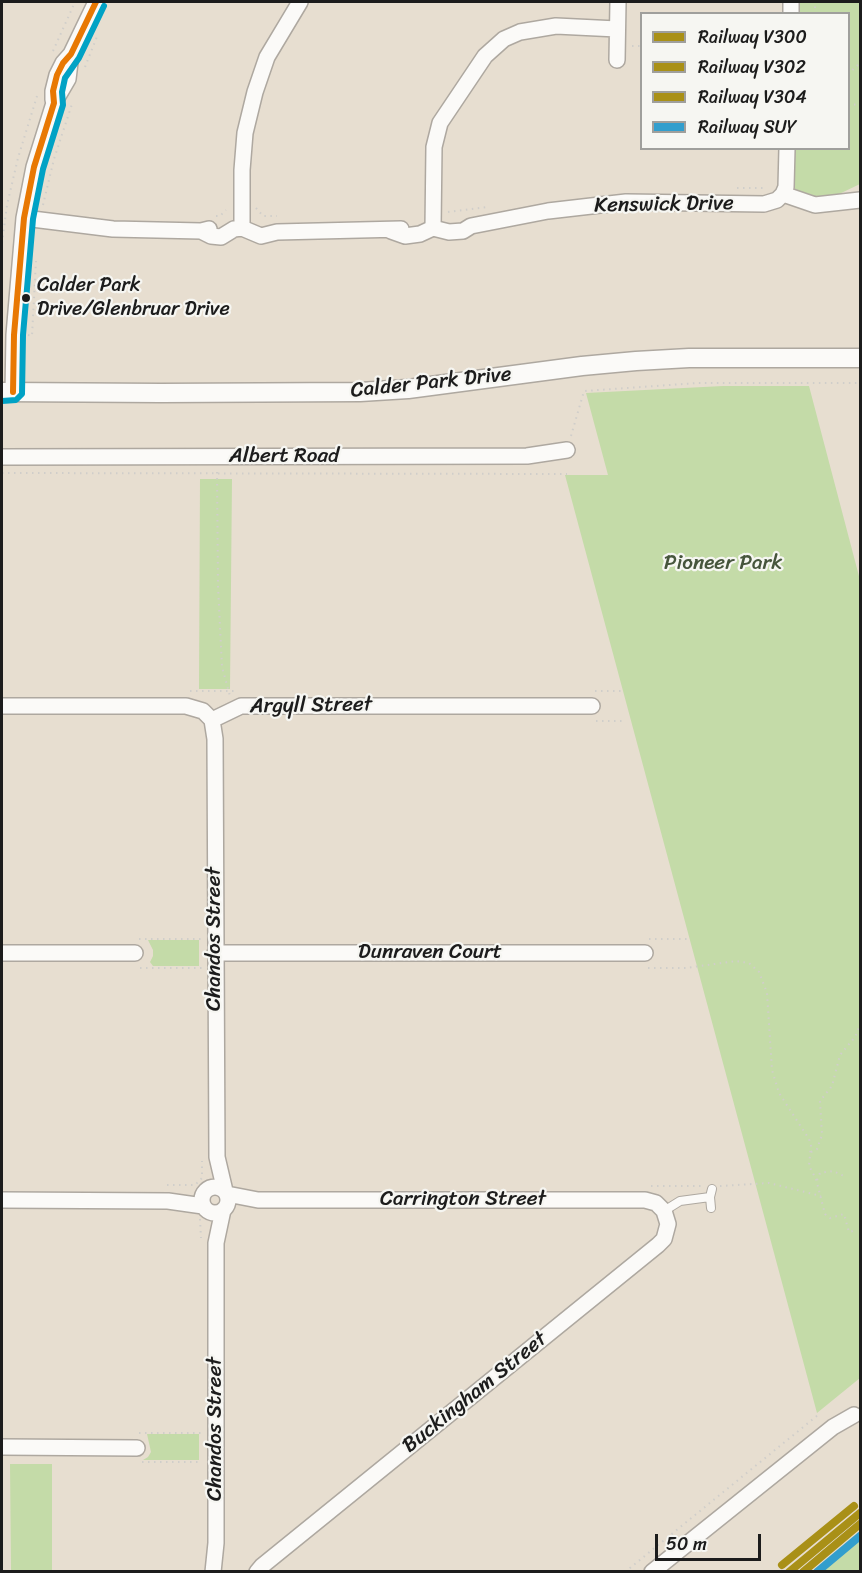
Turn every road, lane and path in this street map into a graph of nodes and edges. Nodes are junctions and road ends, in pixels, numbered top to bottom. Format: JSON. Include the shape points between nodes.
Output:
{"nodes":[{"id":1,"x":96,"y":2,"type":"edge"},
{"id":2,"x":300,"y":2,"type":"edge"},
{"id":3,"x":618,"y":2,"type":"edge"},
{"id":4,"x":617,"y":29,"type":"junction"},
{"id":5,"x":98,"y":34,"type":"dead end"},
{"id":6,"x":616,"y":60,"type":"dead end"},
{"id":7,"x":83,"y":72,"type":"dead end"},
{"id":8,"x":75,"y":94,"type":"dead end"},
{"id":9,"x":787,"y":150,"type":"edge"},
{"id":10,"x":734,"y":188,"type":"dead end"},
{"id":11,"x":777,"y":191,"type":"junction"},
{"id":12,"x":861,"y":200,"type":"edge"},
{"id":13,"x":43,"y":205,"type":"dead end"},
{"id":14,"x":488,"y":206,"type":"dead end"},
{"id":15,"x":209,"y":216,"type":"dead end"},
{"id":16,"x":287,"y":216,"type":"dead end"},
{"id":17,"x":24,"y":218,"type":"junction"},
{"id":18,"x":242,"y":218,"type":"junction"},
{"id":19,"x":433,"y":221,"type":"junction"},
{"id":20,"x":37,"y":251,"type":"dead end"},
{"id":21,"x":32,"y":336,"type":"dead end"},
{"id":22,"x":861,"y":358,"type":"edge"},
{"id":23,"x":861,"y":384,"type":"edge"},
{"id":24,"x":7,"y":392,"type":"edge"},
{"id":25,"x":567,"y":450,"type":"joint"},
{"id":26,"x":2,"y":457,"type":"edge"},
{"id":27,"x":217,"y":465,"type":"junction"},
{"id":28,"x":2,"y":473,"type":"edge"},
{"id":29,"x":567,"y":474,"type":"dead end"},
{"id":30,"x":228,"y":688,"type":"dead end"},
{"id":31,"x":2,"y":706,"type":"edge"},
{"id":32,"x":592,"y":706,"type":"dead end"},
{"id":33,"x":212,"y":720,"type":"junction"},
{"id":34,"x":201,"y":936,"type":"dead end"},
{"id":35,"x":208,"y":951,"type":"junction"},
{"id":36,"x":2,"y":953,"type":"edge"},
{"id":37,"x":135,"y":953,"type":"dead end"},
{"id":38,"x":645,"y":953,"type":"joint"},
{"id":39,"x":861,"y":1025,"type":"edge"},
{"id":40,"x":811,"y":1152,"type":"junction"},
{"id":41,"x":209,"y":1156,"type":"junction"},
{"id":42,"x":844,"y":1176,"type":"dead end"},
{"id":43,"x":817,"y":1180,"type":"junction"},
{"id":44,"x":161,"y":1185,"type":"dead end"},
{"id":45,"x":647,"y":1186,"type":"dead end"},
{"id":46,"x":711,"y":1191,"type":"junction"},
{"id":47,"x":821,"y":1196,"type":"junction"},
{"id":48,"x":2,"y":1200,"type":"edge"},
{"id":49,"x":225,"y":1201,"type":"junction"},
{"id":50,"x":202,"y":1203,"type":"junction"},
{"id":51,"x":711,"y":1208,"type":"dead end"},
{"id":52,"x":664,"y":1210,"type":"junction"},
{"id":53,"x":857,"y":1230,"type":"dead end"},
{"id":54,"x":209,"y":1245,"type":"junction"},
{"id":55,"x":818,"y":1415,"type":"dead end"},
{"id":56,"x":854,"y":1415,"type":"dead end"},
{"id":57,"x":2,"y":1447,"type":"edge"},
{"id":58,"x":137,"y":1448,"type":"dead end"},
{"id":59,"x":216,"y":1543,"type":"junction"},
{"id":60,"x":256,"y":1570,"type":"edge"},
{"id":61,"x":213,"y":1572,"type":"edge"},
{"id":62,"x":222,"y":1572,"type":"edge"},
{"id":63,"x":625,"y":1572,"type":"edge"},
{"id":64,"x":652,"y":1572,"type":"edge"}],
"edges":[{"from":1,"to":17,"type":"street","via":[[57,75],[54,103],[34,167]]},
{"from":2,"to":18,"type":"street","via":[[267,57],[255,92],[245,132]]},
{"from":3,"to":4,"type":"street"},
{"from":4,"to":6,"type":"street"},
{"from":4,"to":19,"type":"street","via":[[556,26],[520,32],[504,39],[485,56],[440,123],[434,147]]},
{"from":5,"to":7,"type":"path"},
{"from":8,"to":13,"type":"path"},
{"from":9,"to":11,"type":"street","via":[[787,180]]},
{"from":10,"to":11,"type":"path"},
{"from":11,"to":12,"type":"street","via":[[815,205]]},
{"from":11,"to":19,"type":"street","name":"Kenswick Drive","via":[[777,200],[764,204],[626,202],[548,211],[471,226],[463,231],[449,232]]},
{"from":14,"to":19,"type":"path"},
{"from":15,"to":18,"type":"path","via":[[220,216],[229,208]]},
{"from":16,"to":18,"type":"path","via":[[263,216],[255,207]]},
{"from":17,"to":18,"type":"street","name":"Kenswick Drive","via":[[113,230],[201,231],[221,237]]},
{"from":17,"to":24,"type":"street"},
{"from":18,"to":19,"type":"street","name":"Kenswick Drive","via":[[261,236],[277,232],[391,231],[405,236],[420,234]]},
{"from":20,"to":21,"type":"path"},
{"from":22,"to":24,"type":"street","name":"Calder Park Drive","via":[[636,361],[360,392]]},
{"from":23,"to":25,"type":"path","via":[[698,383],[584,391]]},
{"from":25,"to":27,"type":"street","name":"Albert Road","via":[[527,456]]},
{"from":26,"to":27,"type":"street","name":"Albert Road"},
{"from":27,"to":28,"type":"path"},
{"from":27,"to":29,"type":"path"},
{"from":27,"to":30,"type":"path","via":[[221,656]]},
{"from":31,"to":33,"type":"street","via":[[186,706],[203,711]]},
{"from":32,"to":33,"type":"street","name":"Argyll Street","via":[[241,706]]},
{"from":33,"to":35,"type":"street","name":"Chandos Street","via":[[215,739]]},
{"from":34,"to":35,"type":"path"},
{"from":35,"to":38,"type":"street","name":"Dunraven Court"},
{"from":35,"to":41,"type":"street","name":"Chandos Street"},
{"from":36,"to":37,"type":"street"},
{"from":38,"to":40,"type":"path","via":[[645,968],[687,968],[736,961],[749,963],[759,972],[769,1005],[774,1077],[784,1104],[809,1139]]},
{"from":39,"to":40,"type":"path","via":[[840,1055],[832,1086],[820,1101],[822,1135],[817,1149]]},
{"from":40,"to":43,"type":"path","via":[[809,1166]]},
{"from":41,"to":44,"type":"path","via":[[202,1178],[195,1185]]},
{"from":41,"to":49,"type":"street"},
{"from":41,"to":50,"type":"street"},
{"from":42,"to":43,"type":"path","via":[[833,1171],[820,1173]]},
{"from":43,"to":47,"type":"path"},
{"from":45,"to":46,"type":"path"},
{"from":46,"to":47,"type":"path","via":[[769,1183]]},
{"from":46,"to":51,"type":"lane"},
{"from":46,"to":52,"type":"lane"},
{"from":47,"to":53,"type":"path","via":[[825,1214],[830,1218],[844,1214],[849,1232]]},
{"from":48,"to":50,"type":"street"},
{"from":49,"to":50,"type":"street","via":[[216,1213]]},
{"from":49,"to":50,"type":"street","via":[[217,1187]]},
{"from":49,"to":52,"type":"street","name":"Carrington Street","via":[[645,1200]]},
{"from":49,"to":54,"type":"street"},
{"from":50,"to":54,"type":"path","via":[[201,1222]]},
{"from":50,"to":54,"type":"street","via":[[211,1222]]},
{"from":52,"to":60,"type":"street","name":"Buckingham Street","via":[[667,1232],[658,1245]]},
{"from":54,"to":59,"type":"street","name":"Chandos Street"},
{"from":55,"to":63,"type":"path"},
{"from":56,"to":64,"type":"street","via":[[833,1427]]},
{"from":57,"to":58,"type":"street"},
{"from":59,"to":61,"type":"street","name":"Chandos Street"},
{"from":59,"to":62,"type":"street","name":"Chandos Street"}]}
